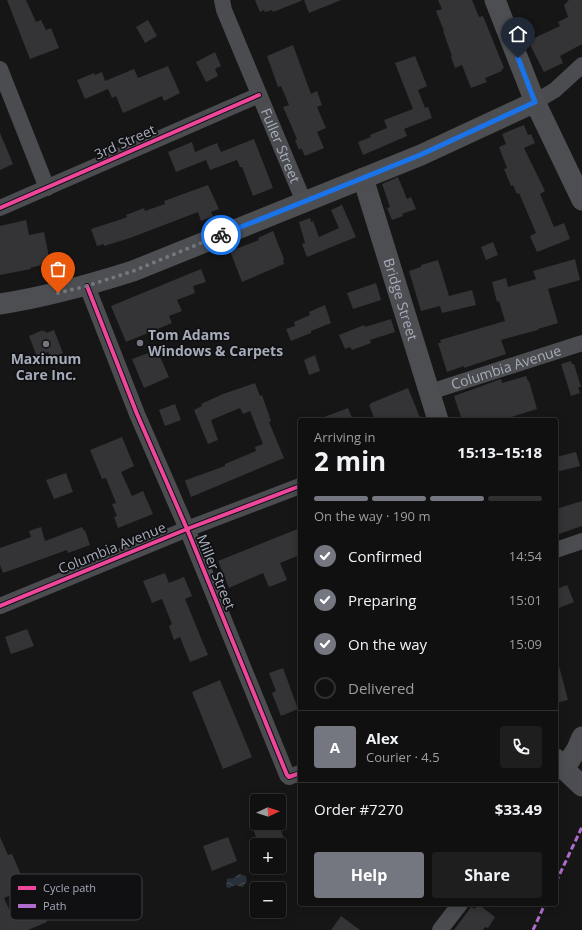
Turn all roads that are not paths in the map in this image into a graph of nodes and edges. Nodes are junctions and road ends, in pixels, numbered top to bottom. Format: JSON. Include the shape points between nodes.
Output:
{"nodes":[{"id":1,"x":222,"y":0,"type":"edge"},
{"id":2,"x":495,"y":0,"type":"edge"},
{"id":3,"x":582,"y":65,"type":"edge"},
{"id":4,"x":0,"y":69,"type":"edge"},
{"id":5,"x":259,"y":95,"type":"junction"},
{"id":6,"x":535,"y":102,"type":"junction"},
{"id":7,"x":363,"y":178,"type":"junction"},
{"id":8,"x":47,"y":188,"type":"junction"},
{"id":9,"x":582,"y":200,"type":"edge"},
{"id":10,"x":304,"y":202,"type":"junction"},
{"id":11,"x":0,"y":208,"type":"edge"},
{"id":12,"x":87,"y":286,"type":"junction"},
{"id":13,"x":0,"y":304,"type":"edge"},
{"id":14,"x":582,"y":343,"type":"edge"},
{"id":15,"x":430,"y":392,"type":"junction"},
{"id":16,"x":437,"y":418,"type":"edge"},
{"id":17,"x":298,"y":487,"type":"edge"},
{"id":18,"x":187,"y":529,"type":"junction"},
{"id":19,"x":582,"y":541,"type":"edge"},
{"id":20,"x":558,"y":549,"type":"edge"},
{"id":21,"x":0,"y":606,"type":"edge"},
{"id":22,"x":582,"y":737,"type":"edge"},
{"id":23,"x":559,"y":770,"type":"edge"},
{"id":24,"x":294,"y":775,"type":"edge"},
{"id":25,"x":582,"y":786,"type":"edge"},
{"id":26,"x":458,"y":906,"type":"edge"},
{"id":27,"x":440,"y":930,"type":"edge"}],
"edges":[{"from":1,"to":5,"type":"street","name":"Fuller Street"},
{"from":2,"to":6,"type":"main road"},
{"from":3,"to":6,"type":"street","via":[[555,90]]},
{"from":4,"to":8,"type":"street"},
{"from":5,"to":8,"type":"street","name":"3rd Street"},
{"from":5,"to":10,"type":"street","name":"Fuller Street"},
{"from":6,"to":7,"type":"main road"},
{"from":6,"to":9,"type":"main road"},
{"from":7,"to":10,"type":"main road"},
{"from":7,"to":15,"type":"main road","name":"Bridge Street"},
{"from":8,"to":11,"type":"street","name":"3rd Street"},
{"from":10,"to":12,"type":"main road","via":[[133,271]]},
{"from":12,"to":13,"type":"main road"},
{"from":12,"to":18,"type":"street","name":"Miller Street","via":[[137,414]]},
{"from":14,"to":15,"type":"street","name":"Columbia Avenue"},
{"from":15,"to":16,"type":"main road","name":"Bridge Street"},
{"from":17,"to":18,"type":"street","name":"Columbia Avenue"},
{"from":18,"to":21,"type":"street","name":"Columbia Avenue"},
{"from":18,"to":24,"type":"street","name":"Miller Street","via":[[238,656]]},
{"from":19,"to":20,"type":"street"},
{"from":22,"to":23,"type":"main road","via":[[577,749]]},
{"from":23,"to":25,"type":"main road"},
{"from":26,"to":27,"type":"street"}]}
